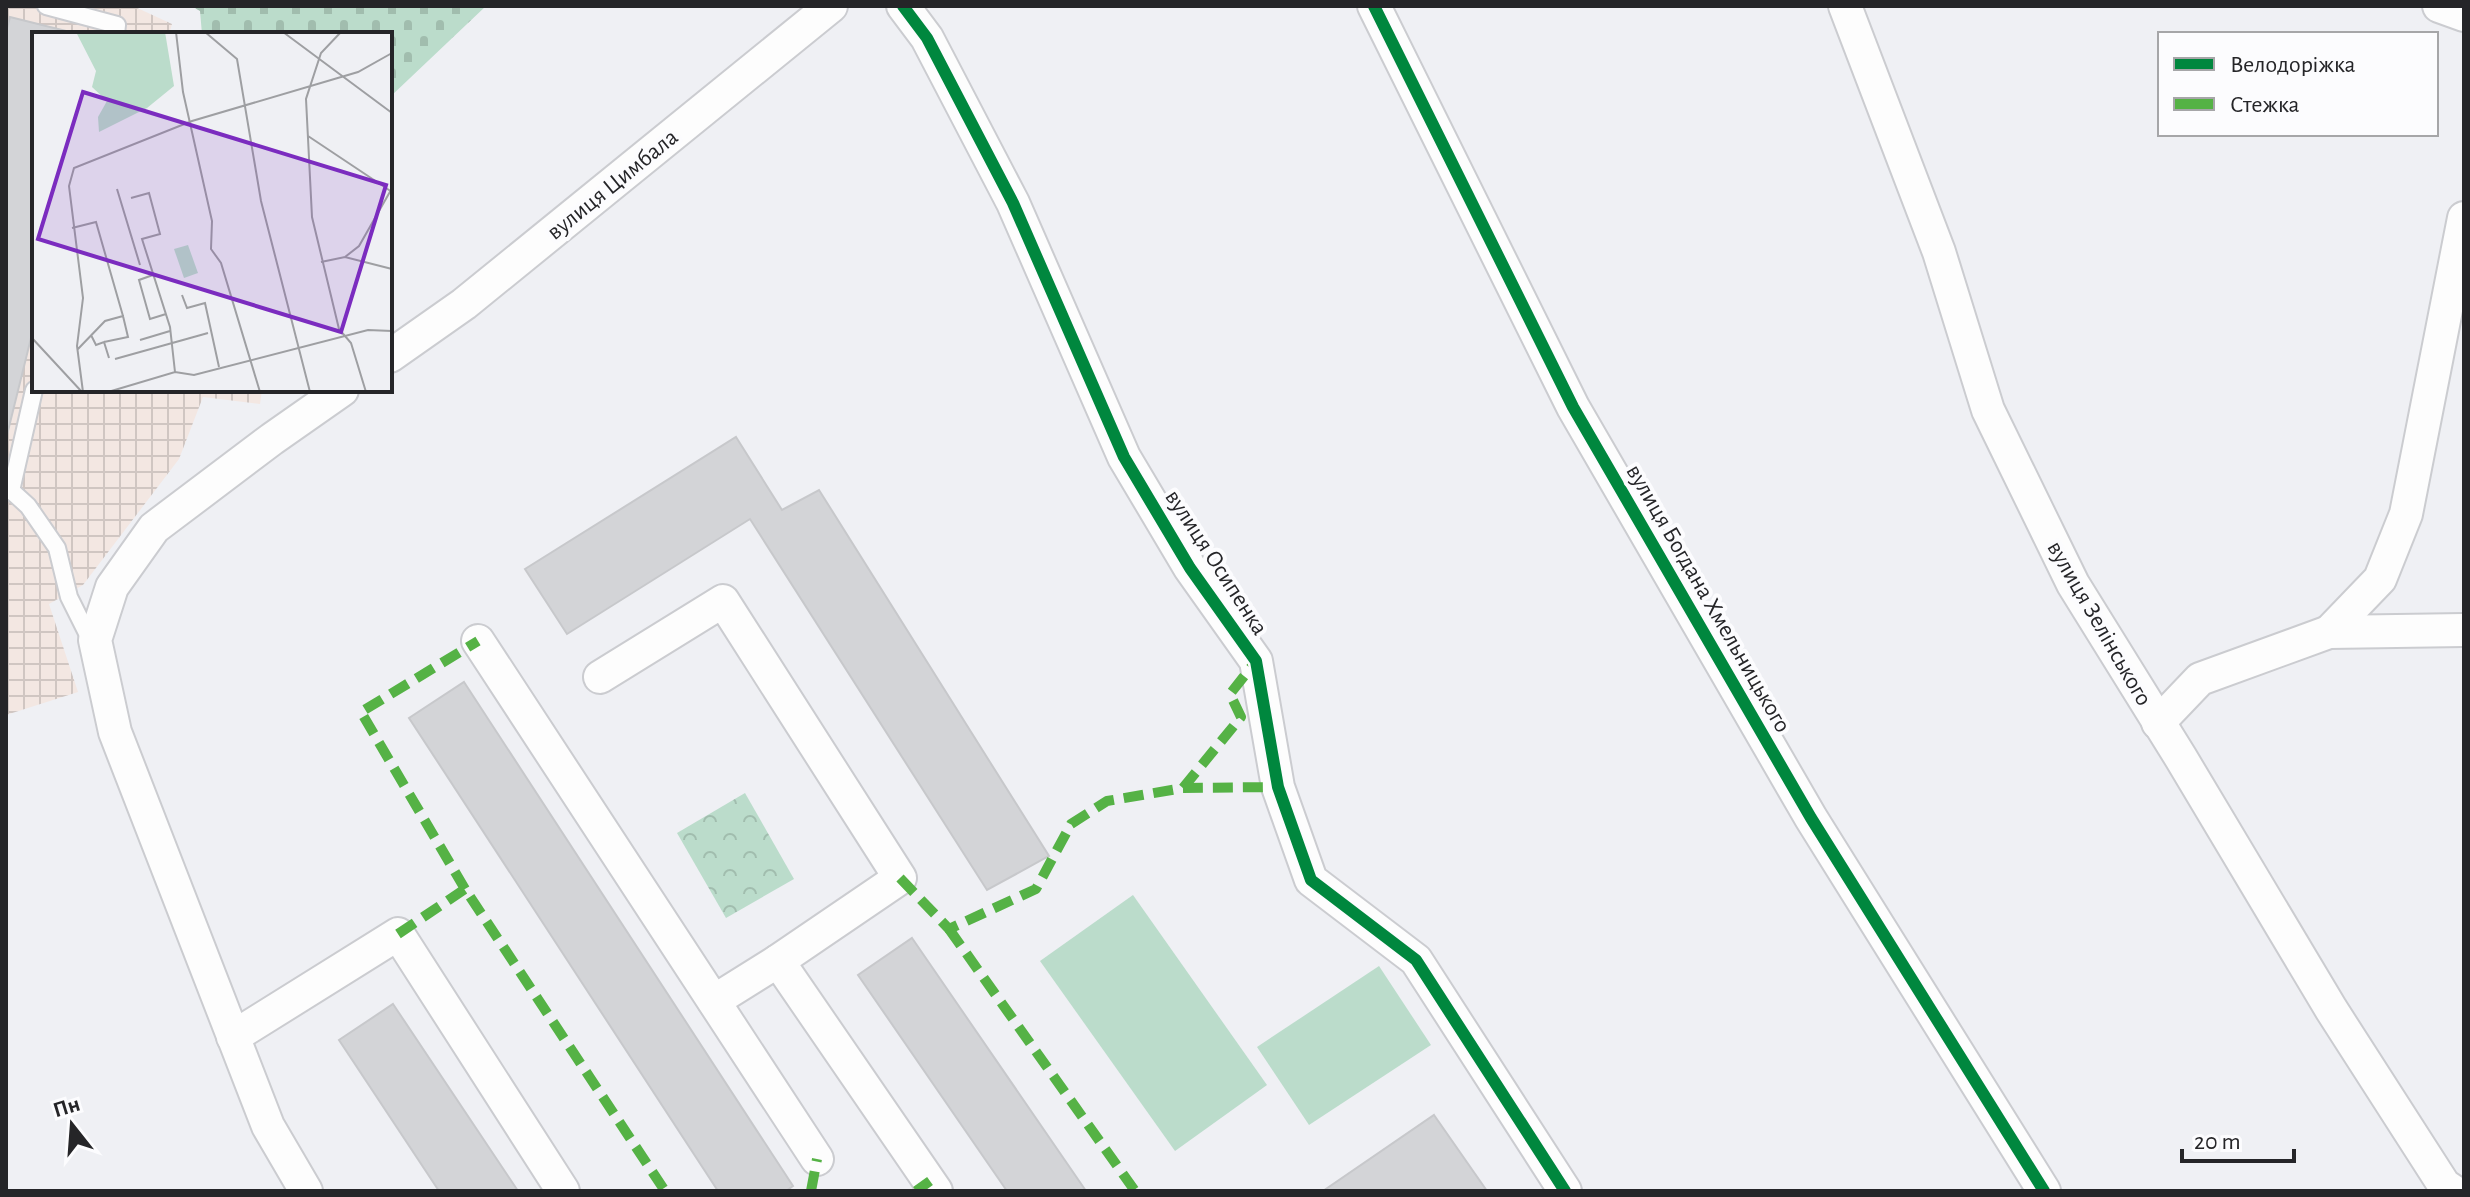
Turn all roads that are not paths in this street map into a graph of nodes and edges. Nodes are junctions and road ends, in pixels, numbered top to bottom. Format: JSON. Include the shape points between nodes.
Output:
{"nodes":[{"id":1,"x":46,"y":6,"type":"edge"},
{"id":2,"x":831,"y":6,"type":"edge"},
{"id":3,"x":903,"y":6,"type":"edge"},
{"id":4,"x":1374,"y":6,"type":"edge"},
{"id":5,"x":1845,"y":6,"type":"edge"},
{"id":6,"x":2439,"y":6,"type":"edge"},
{"id":7,"x":2464,"y":15,"type":"edge"},
{"id":8,"x":116,"y":32,"type":"edge"},
{"id":9,"x":2464,"y":218,"type":"edge"},
{"id":10,"x":392,"y":355,"type":"edge"},
{"id":11,"x":33,"y":392,"type":"edge"},
{"id":12,"x":339,"y":392,"type":"edge"},
{"id":13,"x":8,"y":488,"type":"edge"},
{"id":14,"x":2464,"y":630,"type":"edge"},
{"id":15,"x":2329,"y":632,"type":"junction"},
{"id":16,"x":478,"y":641,"type":"dead end"},
{"id":17,"x":98,"y":654,"type":"junction"},
{"id":18,"x":600,"y":677,"type":"dead end"},
{"id":19,"x":2158,"y":723,"type":"junction"},
{"id":20,"x":778,"y":961,"type":"junction"},
{"id":21,"x":714,"y":1001,"type":"junction"},
{"id":22,"x":233,"y":1037,"type":"junction"},
{"id":23,"x":817,"y":1159,"type":"dead end"},
{"id":24,"x":306,"y":1191,"type":"edge"},
{"id":25,"x":563,"y":1191,"type":"edge"},
{"id":26,"x":936,"y":1191,"type":"edge"},
{"id":27,"x":1565,"y":1191,"type":"edge"},
{"id":28,"x":2044,"y":1191,"type":"edge"},
{"id":29,"x":2453,"y":1191,"type":"edge"}],
"edges":[{"from":1,"to":8,"type":"lane","via":[[117,25]]},
{"from":2,"to":10,"type":"street","name":"вулиця Цимбала","via":[[464,304]]},
{"from":3,"to":27,"type":"street","name":"вулиця Осипенка","via":[[927,38],[1013,203],[1124,457],[1190,568],[1256,661],[1278,787],[1311,880],[1416,960]]},
{"from":4,"to":28,"type":"street","name":"вулиця Богдана Хмельницького","via":[[1581,421],[1811,818]]},
{"from":5,"to":19,"type":"street","name":"вулиця Зелінського","via":[[1939,252],[1988,410],[2073,584]]},
{"from":6,"to":7,"type":"street"},
{"from":9,"to":15,"type":"street","via":[[2406,514],[2380,579]]},
{"from":11,"to":13,"type":"lane"},
{"from":12,"to":17,"type":"street","via":[[154,528],[112,587],[95,640]]},
{"from":13,"to":17,"type":"lane","via":[[28,506],[57,548],[69,597]]},
{"from":14,"to":15,"type":"street"},
{"from":15,"to":19,"type":"street","via":[[2200,679]]},
{"from":16,"to":21,"type":"street"},
{"from":17,"to":22,"type":"street","via":[[115,732]]},
{"from":18,"to":20,"type":"street","via":[[723,601],[900,878]]},
{"from":19,"to":29,"type":"street","name":"вулиця Зелінського","via":[[2331,1009],[2444,1185]]},
{"from":20,"to":21,"type":"street"},
{"from":20,"to":26,"type":"street"},
{"from":21,"to":23,"type":"street"},
{"from":22,"to":24,"type":"street","via":[[268,1126]]},
{"from":22,"to":25,"type":"street","via":[[398,934]]}]}
